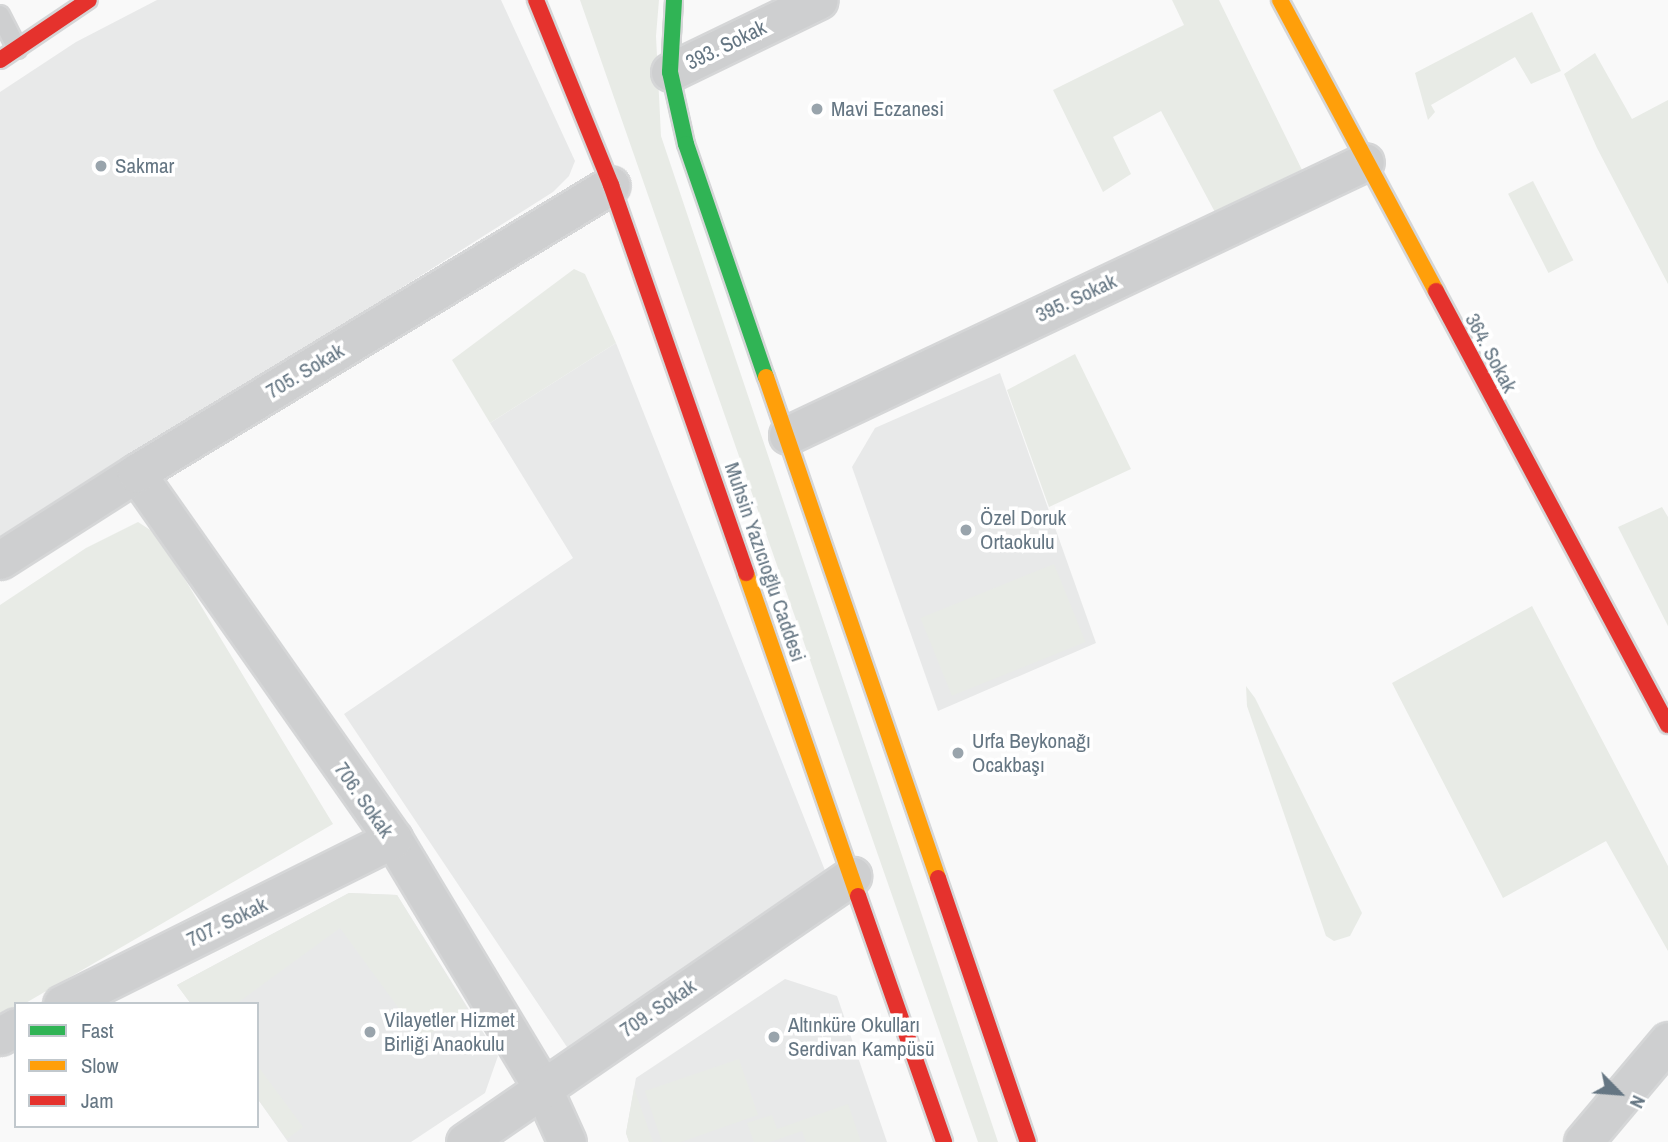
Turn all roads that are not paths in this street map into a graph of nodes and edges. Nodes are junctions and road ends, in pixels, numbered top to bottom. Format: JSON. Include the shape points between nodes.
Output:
{"nodes":[{"id":1,"x":89,"y":0,"type":"edge"},
{"id":2,"x":536,"y":0,"type":"edge"},
{"id":3,"x":674,"y":0,"type":"edge"},
{"id":4,"x":819,"y":0,"type":"edge"},
{"id":5,"x":1280,"y":0,"type":"edge"},
{"id":6,"x":0,"y":15,"type":"edge"},
{"id":7,"x":16,"y":49,"type":"junction"},
{"id":8,"x":0,"y":60,"type":"edge"},
{"id":9,"x":670,"y":72,"type":"junction"},
{"id":10,"x":1365,"y":162,"type":"junction"},
{"id":11,"x":611,"y":185,"type":"junction"},
{"id":12,"x":788,"y":435,"type":"junction"},
{"id":13,"x":136,"y":473,"type":"junction"},
{"id":14,"x":0,"y":560,"type":"edge"},
{"id":15,"x":1668,"y":725,"type":"edge"},
{"id":16,"x":393,"y":839,"type":"junction"},
{"id":17,"x":852,"y":876,"type":"junction"},
{"id":18,"x":66,"y":1002,"type":"edge"},
{"id":19,"x":1668,"y":1041,"type":"edge"},
{"id":20,"x":1657,"y":1079,"type":"edge"},
{"id":21,"x":542,"y":1087,"type":"junction"},
{"id":22,"x":465,"y":1142,"type":"edge"},
{"id":23,"x":567,"y":1142,"type":"edge"},
{"id":24,"x":944,"y":1142,"type":"edge"},
{"id":25,"x":1028,"y":1142,"type":"edge"},
{"id":26,"x":1583,"y":1142,"type":"edge"}],
"edges":[{"from":1,"to":7,"type":"main road"},
{"from":2,"to":11,"type":"main road","name":"Muhsin Yazıcıoğlu Caddesi"},
{"from":3,"to":9,"type":"main road"},
{"from":4,"to":9,"type":"street","name":"393. Sokak"},
{"from":5,"to":10,"type":"main road","name":"364. Sokak"},
{"from":6,"to":7,"type":"lane"},
{"from":7,"to":8,"type":"main road"},
{"from":9,"to":12,"type":"main road","via":[[686,144]]},
{"from":10,"to":12,"type":"street","name":"395. Sokak"},
{"from":10,"to":15,"type":"main road","name":"364. Sokak"},
{"from":11,"to":13,"type":"street","name":"705. Sokak"},
{"from":11,"to":17,"type":"main road","name":"Muhsin Yazıcıoğlu Caddesi"},
{"from":12,"to":25,"type":"main road"},
{"from":13,"to":14,"type":"street","name":"705. Sokak"},
{"from":13,"to":16,"type":"street","name":"706. Sokak"},
{"from":16,"to":18,"type":"street","name":"707. Sokak"},
{"from":16,"to":21,"type":"street","name":"706. Sokak"},
{"from":17,"to":21,"type":"street","name":"709. Sokak"},
{"from":17,"to":24,"type":"main road","name":"Muhsin Yazıcıoğlu Caddesi"},
{"from":19,"to":20,"type":"street"},
{"from":20,"to":26,"type":"street"},
{"from":21,"to":22,"type":"street","name":"709. Sokak"},
{"from":21,"to":23,"type":"street","name":"706. Sokak"}]}
